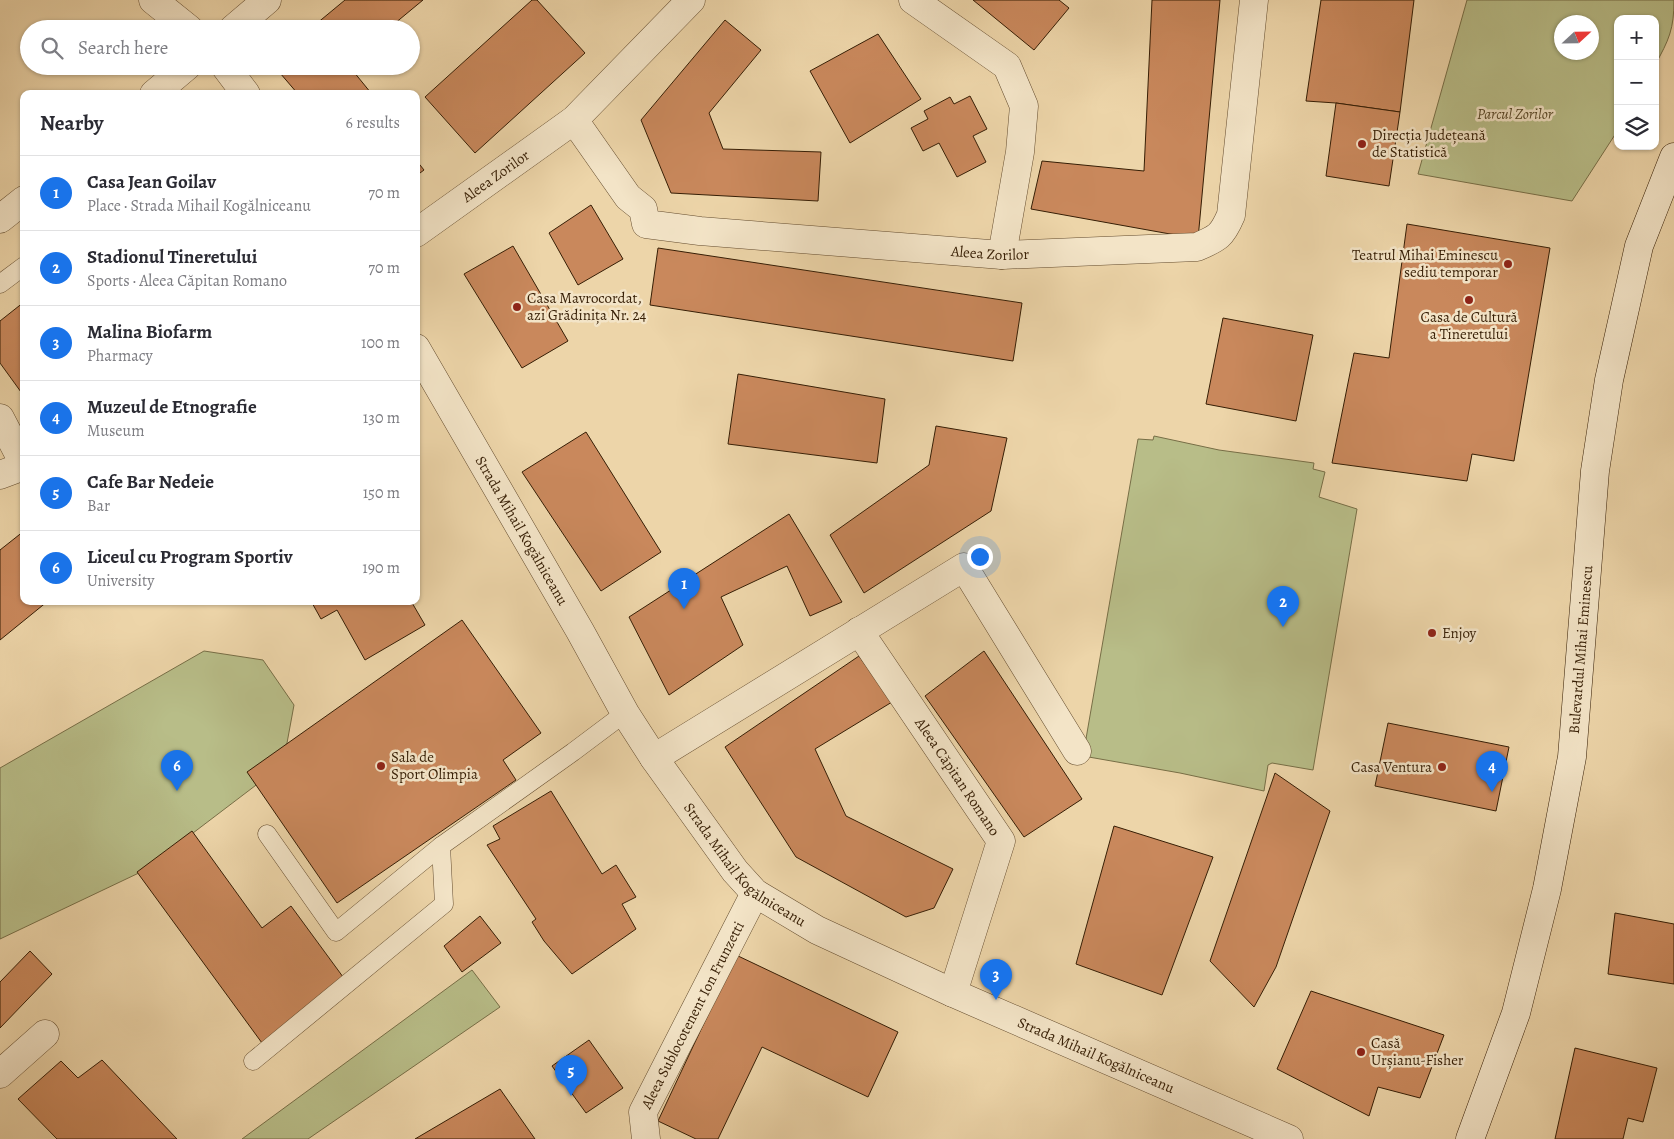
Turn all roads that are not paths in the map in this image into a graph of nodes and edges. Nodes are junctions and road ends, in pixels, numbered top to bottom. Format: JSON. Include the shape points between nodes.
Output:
{"nodes":[{"id":1,"x":153,"y":0,"type":"edge"},
{"id":2,"x":267,"y":0,"type":"edge"},
{"id":3,"x":690,"y":0,"type":"edge"},
{"id":4,"x":913,"y":0,"type":"edge"},
{"id":5,"x":1254,"y":0,"type":"edge"},
{"id":6,"x":179,"y":20,"type":"edge"},
{"id":7,"x":244,"y":20,"type":"edge"},
{"id":8,"x":177,"y":75,"type":"edge"},
{"id":9,"x":232,"y":75,"type":"edge"},
{"id":10,"x":159,"y":90,"type":"edge"},
{"id":11,"x":243,"y":90,"type":"edge"},
{"id":12,"x":574,"y":120,"type":"junction"},
{"id":13,"x":1674,"y":157,"type":"edge"},
{"id":14,"x":20,"y":203,"type":"edge"},
{"id":15,"x":0,"y":219,"type":"edge"},
{"id":16,"x":420,"y":230,"type":"edge"},
{"id":17,"x":1002,"y":255,"type":"junction"},
{"id":18,"x":20,"y":269,"type":"edge"},
{"id":19,"x":0,"y":284,"type":"edge"},
{"id":20,"x":420,"y":355,"type":"edge"},
{"id":21,"x":10,"y":421,"type":"edge"},
{"id":22,"x":20,"y":452,"type":"edge"},
{"id":23,"x":20,"y":467,"type":"edge"},
{"id":24,"x":0,"y":475,"type":"edge"},
{"id":25,"x":859,"y":631,"type":"junction"},
{"id":26,"x":625,"y":713,"type":"junction"},
{"id":27,"x":1077,"y":751,"type":"dead end"},
{"id":28,"x":654,"y":758,"type":"junction"},
{"id":29,"x":267,"y":834,"type":"dead end"},
{"id":30,"x":441,"y":846,"type":"junction"},
{"id":31,"x":755,"y":893,"type":"junction"},
{"id":32,"x":953,"y":993,"type":"junction"},
{"id":33,"x":46,"y":1034,"type":"dead end"},
{"id":34,"x":253,"y":1061,"type":"dead end"},
{"id":35,"x":0,"y":1074,"type":"edge"},
{"id":36,"x":646,"y":1139,"type":"edge"},
{"id":37,"x":1288,"y":1139,"type":"edge"},
{"id":38,"x":1470,"y":1139,"type":"edge"}],
"edges":[{"from":1,"to":6,"type":"street"},
{"from":2,"to":7,"type":"street"},
{"from":3,"to":12,"type":"street","name":"Aleea Zorilor"},
{"from":4,"to":17,"type":"street","via":[[1007,66],[1024,106],[1020,152]]},
{"from":5,"to":17,"type":"street","name":"Aleea Zorilor","via":[[1231,215],[1224,231],[1197,247]]},
{"from":8,"to":10,"type":"street"},
{"from":9,"to":11,"type":"street"},
{"from":12,"to":16,"type":"street","name":"Aleea Zorilor"},
{"from":12,"to":17,"type":"street","name":"Aleea Zorilor","via":[[628,196],[643,209],[646,224]]},
{"from":13,"to":38,"type":"street","name":"Bulevardul Mihai Eminescu","via":[[1639,246],[1609,380],[1595,471],[1572,757],[1547,889],[1516,1013]]},
{"from":14,"to":15,"type":"street"},
{"from":18,"to":19,"type":"lane"},
{"from":20,"to":26,"type":"street","name":"Strada Mihail Kogălniceanu"},
{"from":21,"to":22,"type":"street"},
{"from":23,"to":24,"type":"street"},
{"from":25,"to":27,"type":"street","via":[[964,567]]},
{"from":25,"to":28,"type":"street"},
{"from":25,"to":32,"type":"street","name":"Aleea Căpitan Romano","via":[[1001,841]]},
{"from":26,"to":28,"type":"street","name":"Strada Mihail Kogălniceanu"},
{"from":26,"to":30,"type":"lane"},
{"from":28,"to":31,"type":"street","name":"Strada Mihail Kogălniceanu","via":[[735,871]]},
{"from":29,"to":30,"type":"lane","via":[[336,932]]},
{"from":30,"to":34,"type":"lane","via":[[444,904]]},
{"from":31,"to":32,"type":"street","name":"Strada Mihail Kogălniceanu","via":[[816,930]]},
{"from":31,"to":36,"type":"street","name":"Aleea Sublocotenent Ion Frunzetti","via":[[643,1112]]},
{"from":32,"to":37,"type":"street","name":"Strada Mihail Kogălniceanu"},
{"from":33,"to":35,"type":"street"}]}
